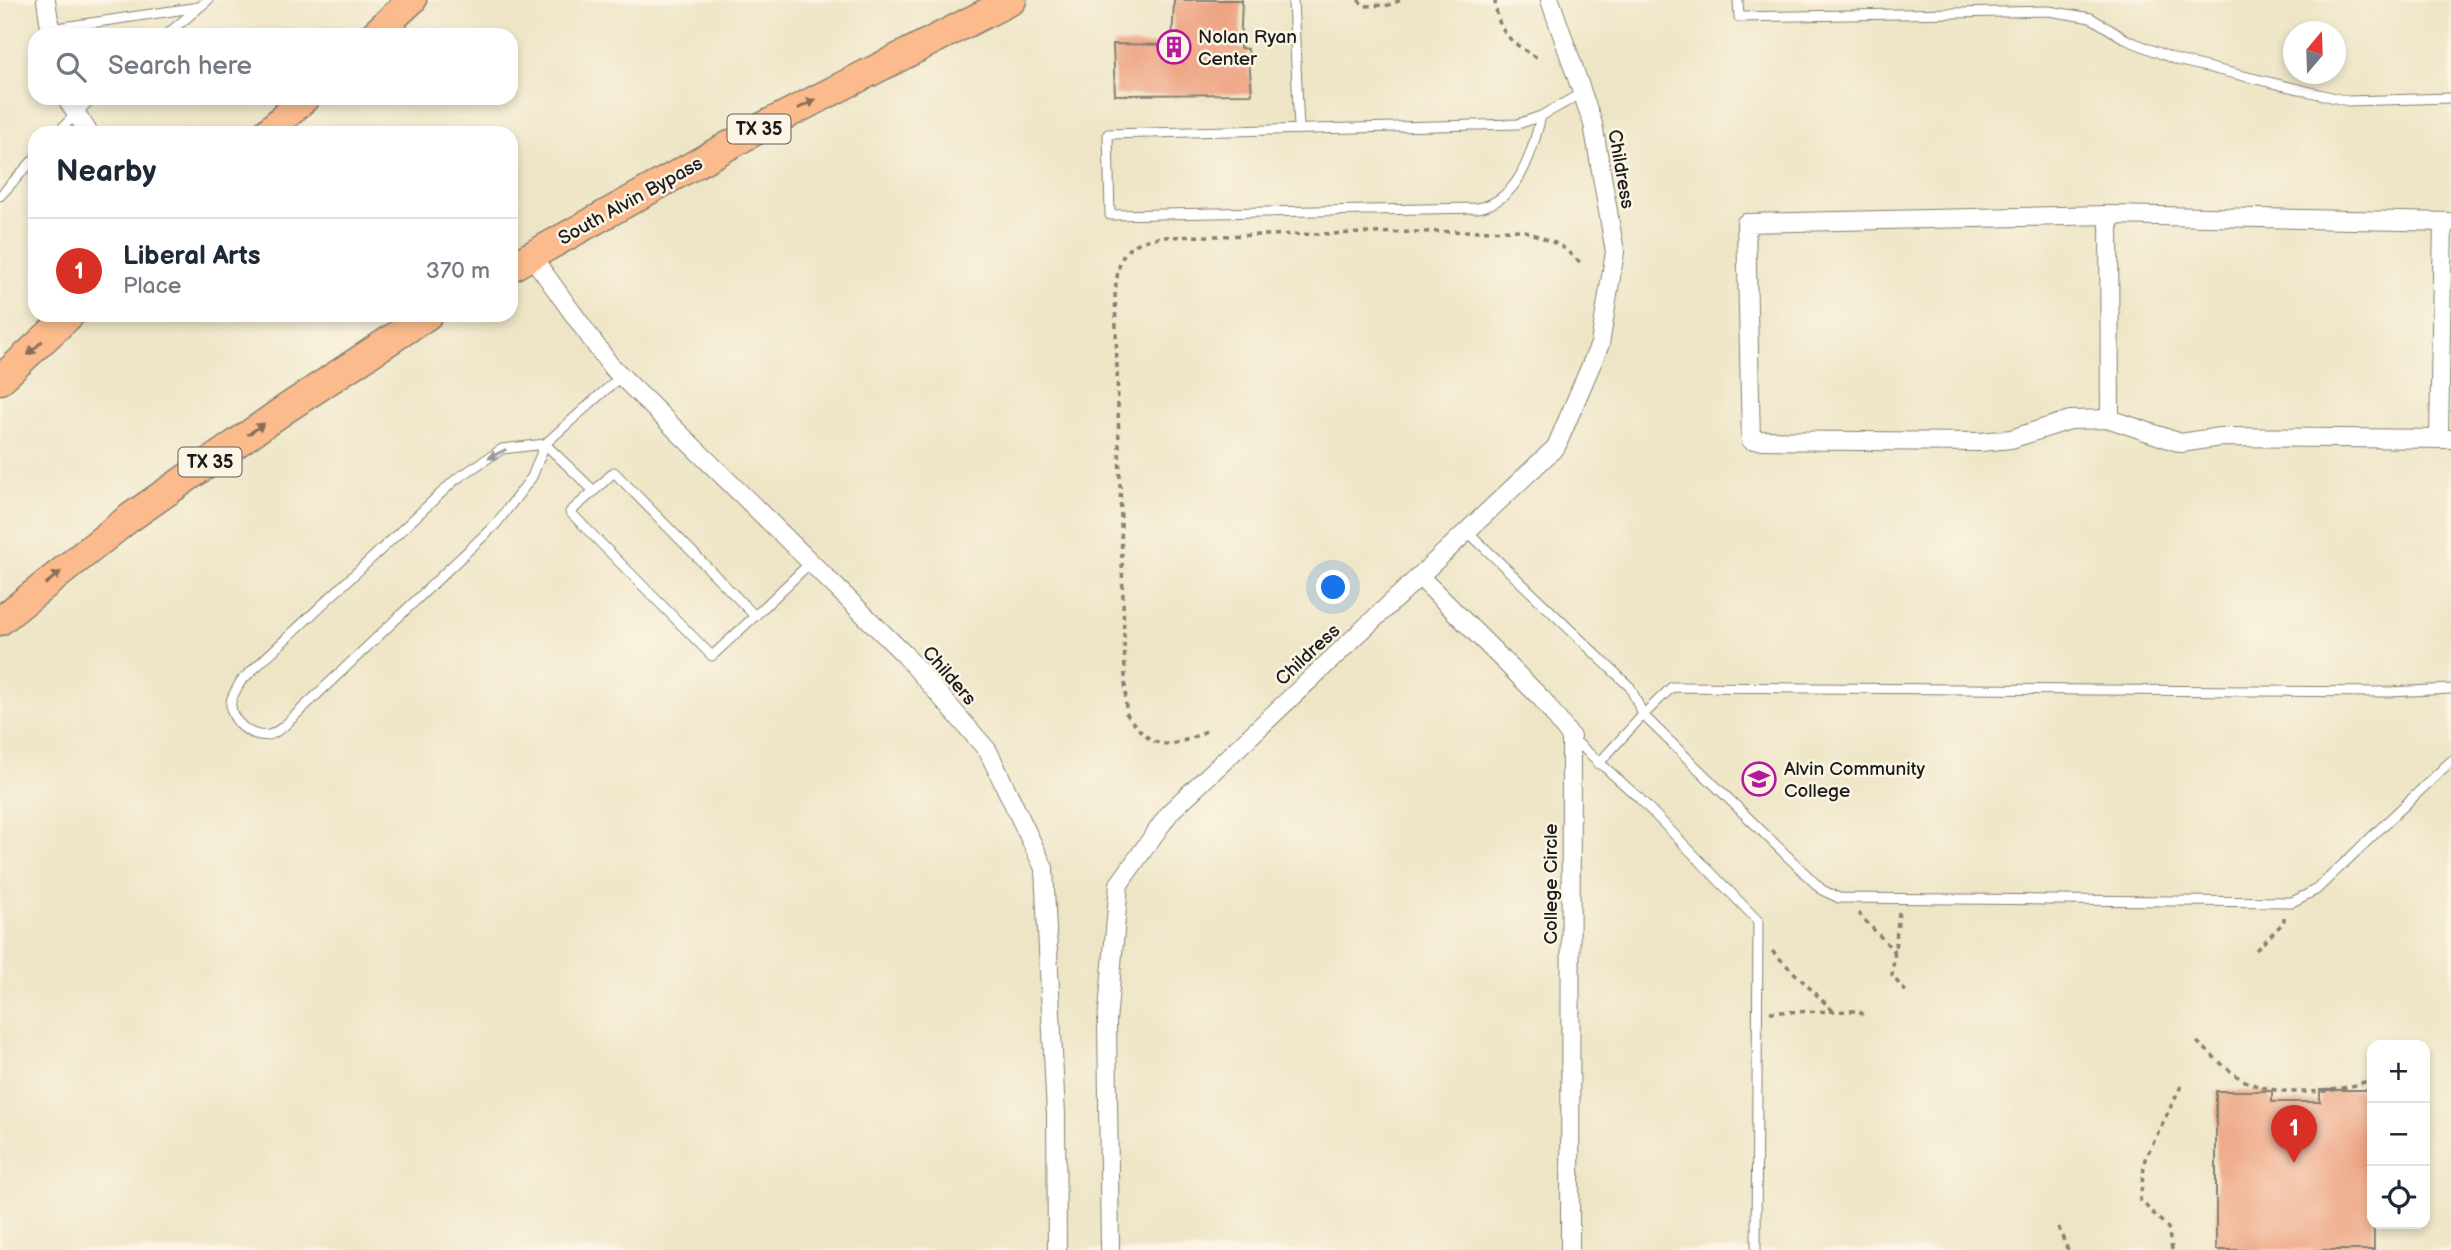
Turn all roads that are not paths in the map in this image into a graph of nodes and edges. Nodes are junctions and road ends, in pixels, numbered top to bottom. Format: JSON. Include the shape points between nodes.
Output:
{"nodes":[{"id":1,"x":46,"y":0,"type":"edge"},
{"id":2,"x":208,"y":0,"type":"edge"},
{"id":3,"x":412,"y":0,"type":"edge"},
{"id":4,"x":1012,"y":0,"type":"edge"},
{"id":5,"x":1293,"y":0,"type":"edge"},
{"id":6,"x":1550,"y":0,"type":"edge"},
{"id":7,"x":1738,"y":0,"type":"edge"},
{"id":8,"x":199,"y":7,"type":"junction"},
{"id":9,"x":50,"y":28,"type":"edge"},
{"id":10,"x":75,"y":28,"type":"edge"},
{"id":11,"x":174,"y":28,"type":"edge"},
{"id":12,"x":382,"y":28,"type":"edge"},
{"id":13,"x":1582,"y":93,"type":"junction"},
{"id":14,"x":2451,"y":98,"type":"edge"},
{"id":15,"x":297,"y":105,"type":"edge"},
{"id":16,"x":70,"y":106,"type":"edge"},
{"id":17,"x":1541,"y":116,"type":"junction"},
{"id":18,"x":60,"y":126,"type":"edge"},
{"id":19,"x":84,"y":126,"type":"edge"},
{"id":20,"x":275,"y":126,"type":"edge"},
{"id":21,"x":1299,"y":130,"type":"junction"},
{"id":22,"x":28,"y":166,"type":"edge"},
{"id":23,"x":0,"y":196,"type":"edge"},
{"id":24,"x":2109,"y":215,"type":"junction"},
{"id":25,"x":2447,"y":222,"type":"edge"},
{"id":26,"x":521,"y":261,"type":"edge"},
{"id":27,"x":62,"y":322,"type":"edge"},
{"id":28,"x":418,"y":322,"type":"edge"},
{"id":29,"x":621,"y":376,"type":"junction"},
{"id":30,"x":0,"y":380,"type":"edge"},
{"id":31,"x":2110,"y":419,"type":"junction"},
{"id":32,"x":2445,"y":439,"type":"edge"},
{"id":33,"x":545,"y":444,"type":"junction"},
{"id":34,"x":594,"y":491,"type":"junction"},
{"id":35,"x":1468,"y":531,"type":"junction"},
{"id":36,"x":811,"y":562,"type":"junction"},
{"id":37,"x":1420,"y":577,"type":"junction"},
{"id":38,"x":755,"y":616,"type":"junction"},
{"id":39,"x":0,"y":621,"type":"edge"},
{"id":40,"x":2451,"y":689,"type":"edge"},
{"id":41,"x":1643,"y":715,"type":"junction"},
{"id":42,"x":1571,"y":737,"type":"junction"},
{"id":43,"x":2451,"y":761,"type":"edge"},
{"id":44,"x":1598,"y":764,"type":"junction"},
{"id":45,"x":1057,"y":1250,"type":"edge"},
{"id":46,"x":1110,"y":1250,"type":"edge"},
{"id":47,"x":1570,"y":1250,"type":"edge"},
{"id":48,"x":1756,"y":1250,"type":"edge"}],
"edges":[{"from":1,"to":9,"type":"street"},
{"from":2,"to":8,"type":"lane"},
{"from":3,"to":12,"type":"main road"},
{"from":26,"to":4,"type":"main road","name":"South Alvin Bypass","number":"TX 35","one_way":true,"via":[[762,127]]},
{"from":5,"to":21,"type":"lane"},
{"from":6,"to":13,"type":"street","name":"Childress"},
{"from":7,"to":14,"type":"lane","via":[[1739,17],[2049,11],[2091,18],[2127,40],[2177,60],[2348,101]]},
{"from":8,"to":10,"type":"lane"},
{"from":8,"to":11,"type":"lane"},
{"from":13,"to":17,"type":"lane"},
{"from":13,"to":35,"type":"street","name":"Childress","via":[[1593,124],[1615,252],[1600,344],[1556,447]]},
{"from":15,"to":20,"type":"main road"},
{"from":16,"to":18,"type":"lane"},
{"from":16,"to":19,"type":"street"},
{"from":17,"to":21,"type":"lane","via":[[1518,124]]},
{"from":17,"to":21,"type":"lane","via":[[1534,146],[1510,192],[1497,204],[1111,215],[1108,134]]},
{"from":22,"to":23,"type":"lane"},
{"from":24,"to":25,"type":"street"},
{"from":24,"to":31,"type":"street"},
{"from":24,"to":31,"type":"street","via":[[1746,223],[1751,440],[1981,442],[2011,439],[2070,420]]},
{"from":25,"to":32,"type":"street"},
{"from":26,"to":29,"type":"street","name":"Childers"},
{"from":27,"to":30,"type":"main road","one_way":true},
{"from":39,"to":28,"type":"main road","number":"TX 35","one_way":true,"via":[[128,519]]},
{"from":29,"to":33,"type":"lane"},
{"from":29,"to":36,"type":"street","name":"Childers"},
{"from":31,"to":32,"type":"street","via":[[2181,443],[2220,437]]},
{"from":33,"to":33,"type":"lane","one_way":true,"via":[[502,449],[455,480],[242,681],[231,701],[233,715],[242,726],[255,735],[270,735],[284,726],[496,524],[532,477]]},
{"from":33,"to":34,"type":"lane"},
{"from":34,"to":38,"type":"lane","via":[[614,472]]},
{"from":34,"to":38,"type":"lane","via":[[570,512],[712,656]]},
{"from":35,"to":37,"type":"street","name":"Childress"},
{"from":35,"to":41,"type":"lane","via":[[1630,687]]},
{"from":36,"to":38,"type":"lane"},
{"from":36,"to":45,"type":"street","name":"Childers","via":[[904,654],[988,751],[1044,868],[1056,1115]]},
{"from":37,"to":42,"type":"street","via":[[1542,699]]},
{"from":37,"to":46,"type":"street","name":"Childress","via":[[1171,811],[1119,884],[1107,1022]]},
{"from":40,"to":41,"type":"lane","via":[[1672,687]]},
{"from":41,"to":43,"type":"lane","via":[[1822,890],[1839,898],[2292,902],[2316,890]]},
{"from":41,"to":44,"type":"lane"},
{"from":42,"to":44,"type":"lane"},
{"from":42,"to":47,"type":"street","name":"College Circle"},
{"from":44,"to":48,"type":"lane","via":[[1639,798],[1758,921]]}]}
